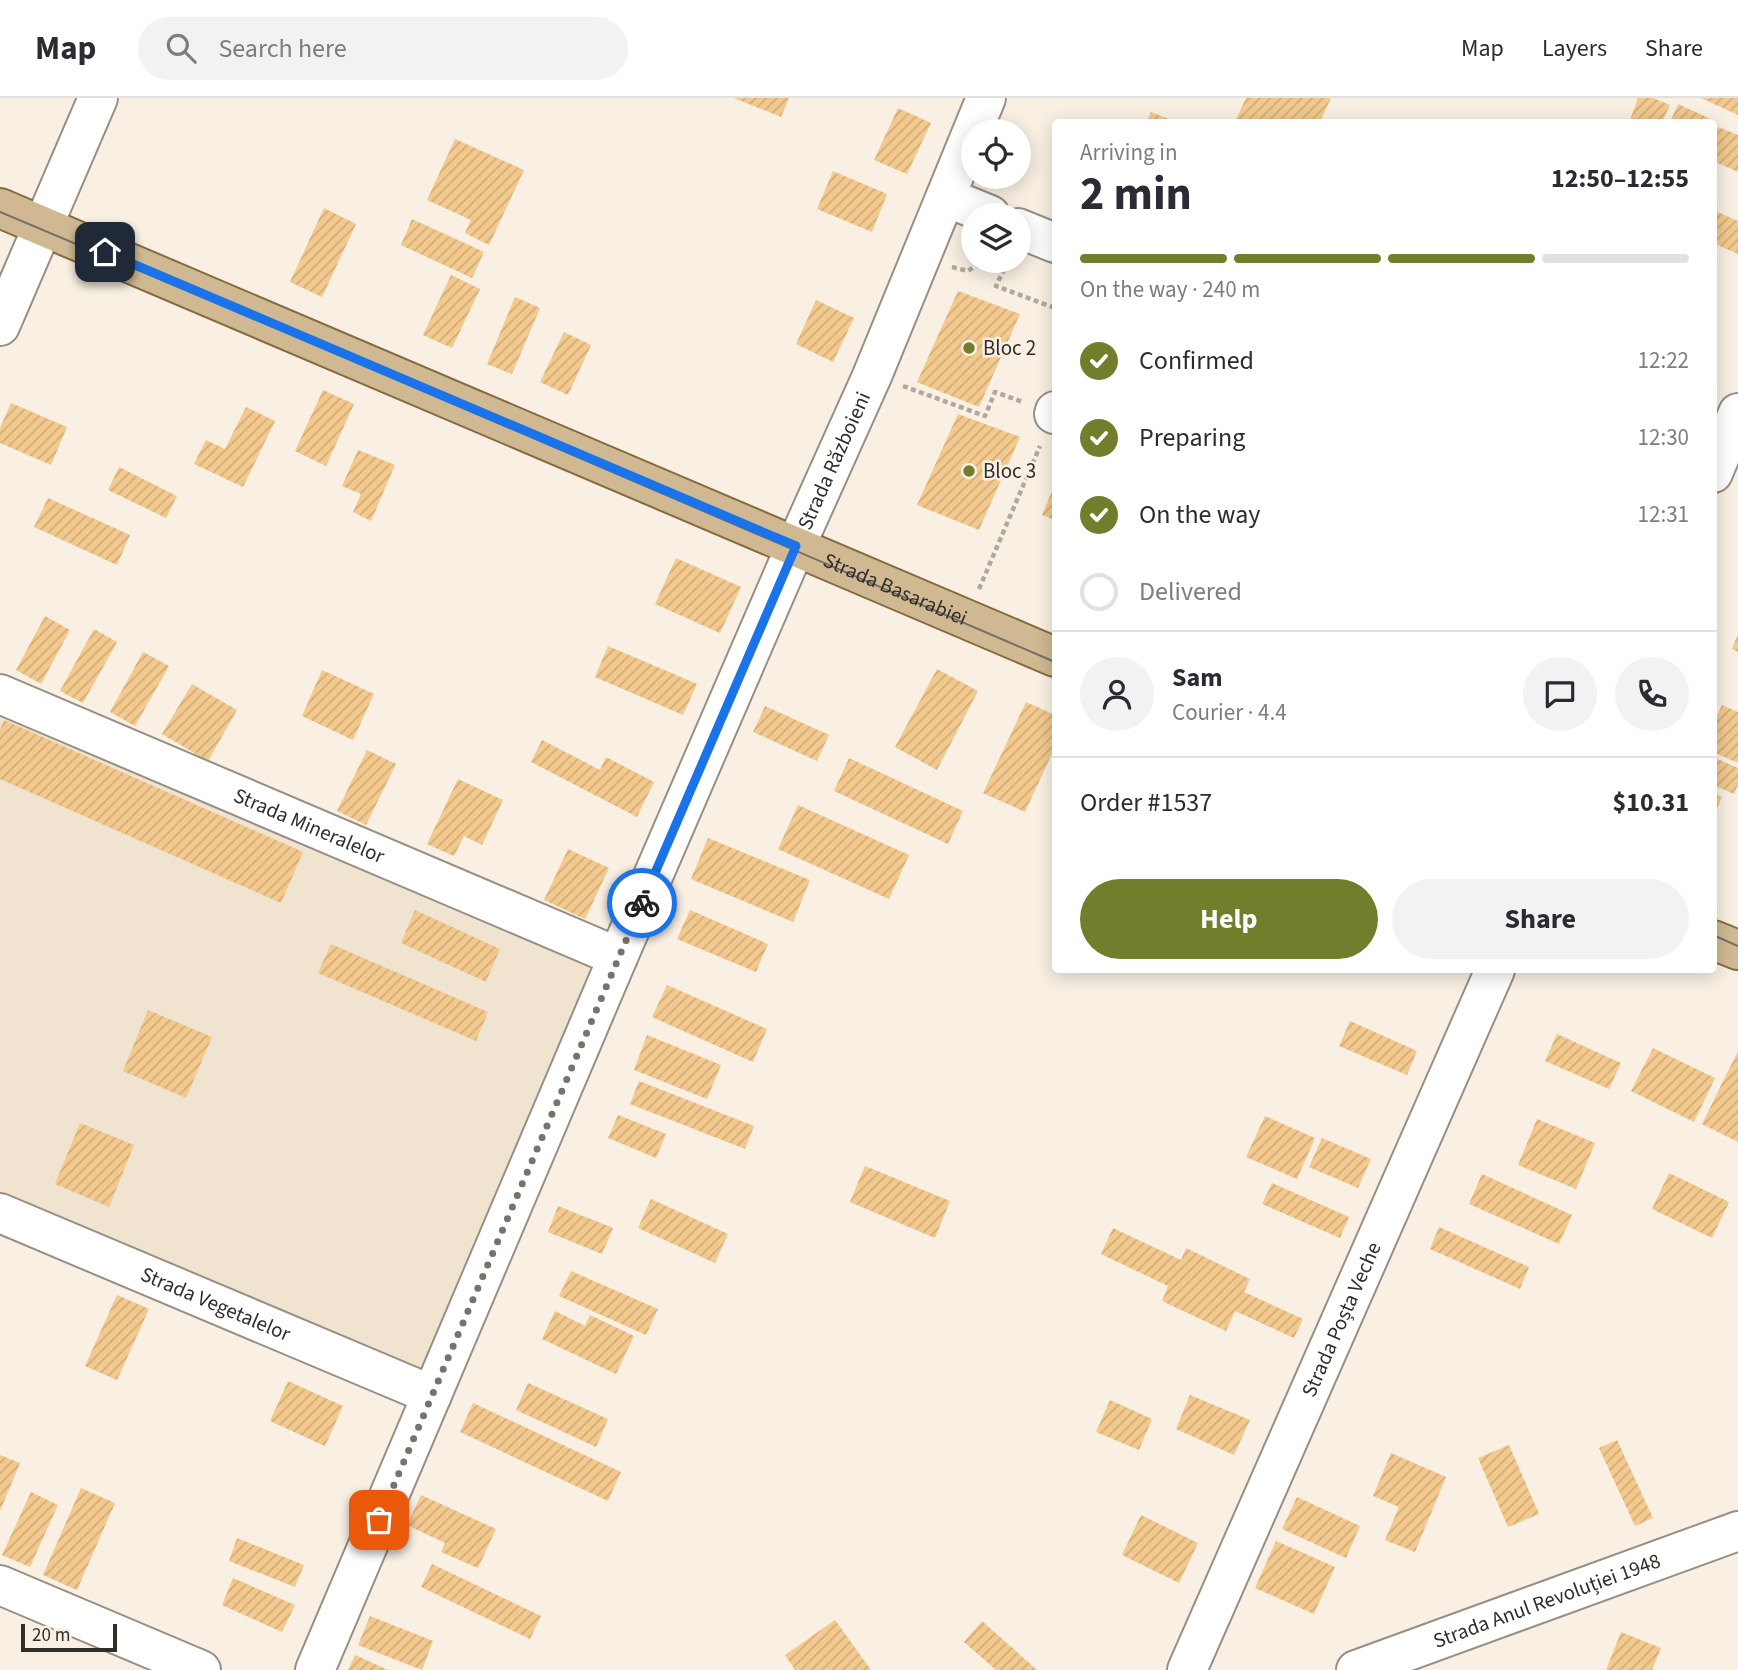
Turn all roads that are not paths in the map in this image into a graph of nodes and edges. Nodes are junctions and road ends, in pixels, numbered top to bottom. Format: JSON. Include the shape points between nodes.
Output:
{"nodes":[{"id":1,"x":98,"y":98,"type":"edge"},
{"id":2,"x":986,"y":98,"type":"edge"},
{"id":3,"x":946,"y":197,"type":"junction"},
{"id":4,"x":961,"y":203,"type":"edge"},
{"id":5,"x":0,"y":208,"type":"edge"},
{"id":6,"x":43,"y":226,"type":"junction"},
{"id":7,"x":1031,"y":233,"type":"edge"},
{"id":8,"x":1052,"y":242,"type":"edge"},
{"id":9,"x":0,"y":326,"type":"edge"},
{"id":10,"x":1738,"y":413,"type":"edge"},
{"id":11,"x":1717,"y":463,"type":"edge"},
{"id":12,"x":796,"y":546,"type":"junction"},
{"id":13,"x":1052,"y":656,"type":"edge"},
{"id":14,"x":0,"y":694,"type":"edge"},
{"id":15,"x":1717,"y":942,"type":"edge"},
{"id":16,"x":1738,"y":950,"type":"edge"},
{"id":17,"x":618,"y":957,"type":"junction"},
{"id":18,"x":1494,"y":973,"type":"edge"},
{"id":19,"x":0,"y":1213,"type":"edge"},
{"id":20,"x":432,"y":1395,"type":"junction"},
{"id":21,"x":1738,"y":1531,"type":"edge"},
{"id":22,"x":0,"y":1585,"type":"edge"},
{"id":23,"x":201,"y":1670,"type":"edge"},
{"id":24,"x":315,"y":1670,"type":"edge"},
{"id":25,"x":1187,"y":1670,"type":"edge"},
{"id":26,"x":1356,"y":1670,"type":"edge"}],
"edges":[{"from":1,"to":6,"type":"street"},
{"from":2,"to":3,"type":"street","name":"Strada Războieni"},
{"from":3,"to":4,"type":"street"},
{"from":3,"to":12,"type":"street","name":"Strada Războieni"},
{"from":5,"to":6,"type":"main road","name":"Strada Basarabiei"},
{"from":6,"to":9,"type":"street"},
{"from":6,"to":12,"type":"main road","name":"Strada Basarabiei"},
{"from":7,"to":8,"type":"street"},
{"from":10,"to":11,"type":"street"},
{"from":12,"to":13,"type":"main road","name":"Strada Basarabiei"},
{"from":12,"to":17,"type":"street","name":"Strada Războieni"},
{"from":14,"to":17,"type":"street","name":"Strada Mineralelor"},
{"from":15,"to":16,"type":"main road"},
{"from":17,"to":20,"type":"street","name":"Strada Războieni"},
{"from":18,"to":25,"type":"street","name":"Strada Poșta Veche"},
{"from":19,"to":20,"type":"street","name":"Strada Vegetalelor"},
{"from":20,"to":24,"type":"street","name":"Strada Războieni"},
{"from":21,"to":26,"type":"street","name":"Strada Anul Revoluției 1948"},
{"from":22,"to":23,"type":"street"}]}
